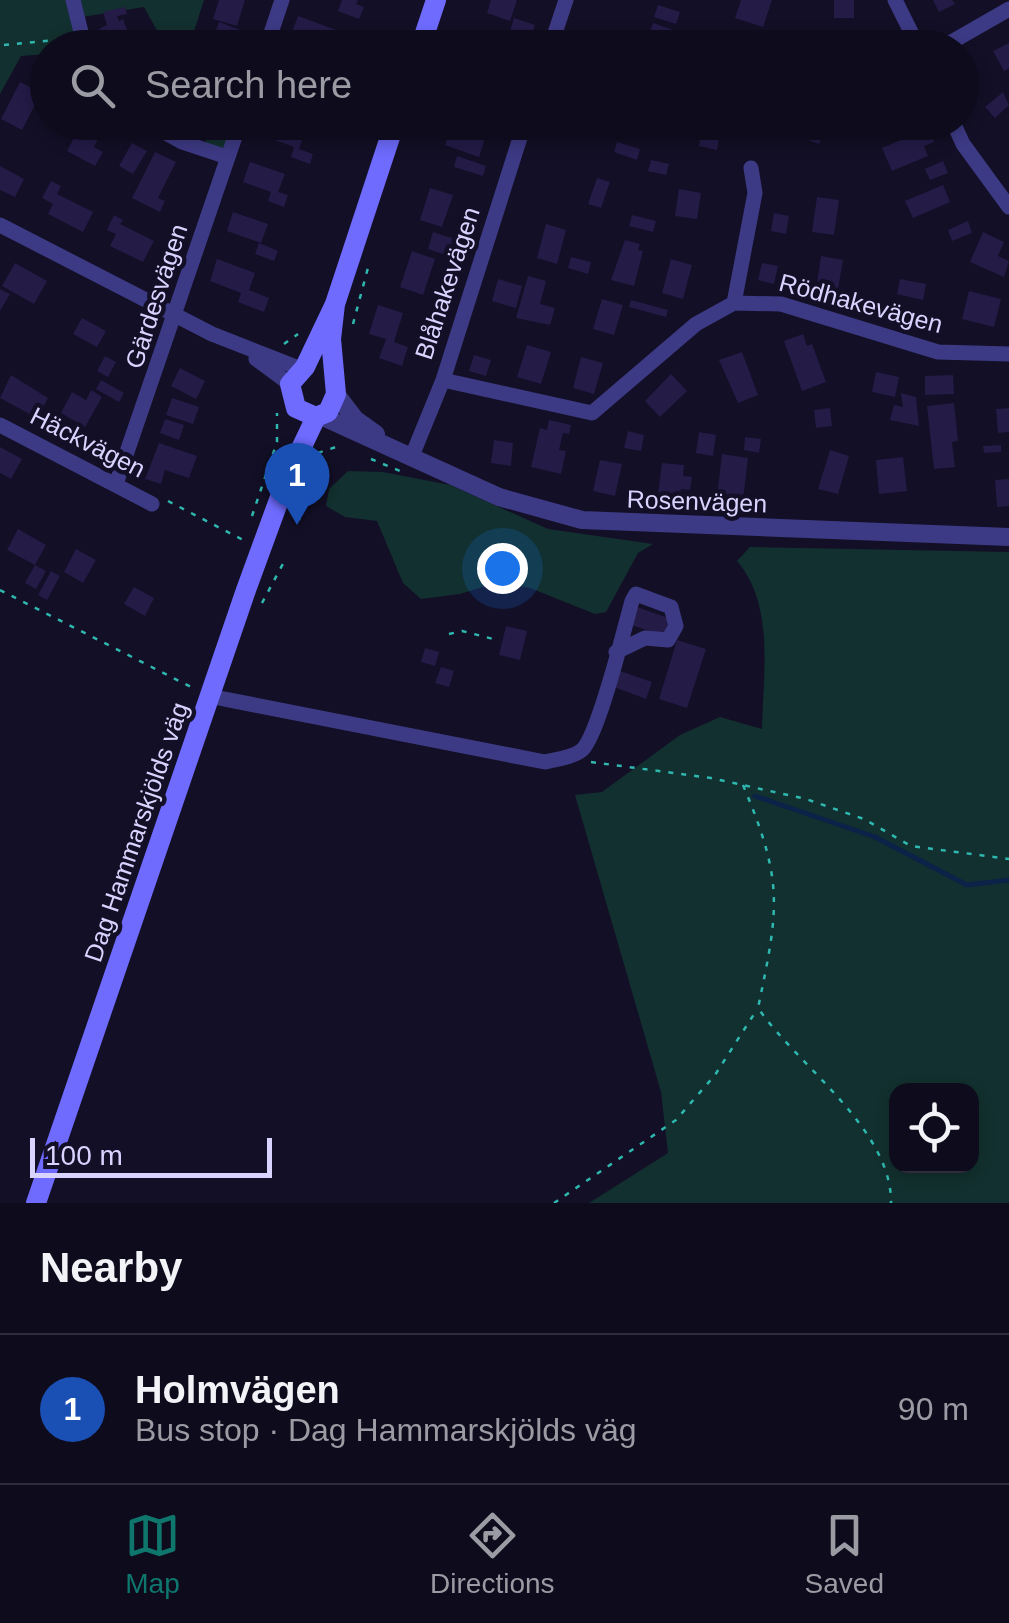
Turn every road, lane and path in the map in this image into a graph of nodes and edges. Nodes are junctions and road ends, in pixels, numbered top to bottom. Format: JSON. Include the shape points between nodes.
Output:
{"nodes":[{"id":1,"x":73,"y":0,"type":"edge"},
{"id":2,"x":282,"y":0,"type":"edge"},
{"id":3,"x":436,"y":0,"type":"edge"},
{"id":4,"x":566,"y":0,"type":"edge"},
{"id":5,"x":895,"y":0,"type":"edge"},
{"id":6,"x":1009,"y":9,"type":"edge"},
{"id":7,"x":81,"y":30,"type":"edge"},
{"id":8,"x":272,"y":30,"type":"edge"},
{"id":9,"x":426,"y":30,"type":"edge"},
{"id":10,"x":556,"y":30,"type":"edge"},
{"id":11,"x":910,"y":30,"type":"edge"},
{"id":12,"x":972,"y":30,"type":"edge"},
{"id":13,"x":30,"y":44,"type":"edge"},
{"id":14,"x":4,"y":45,"type":"dead end"},
{"id":15,"x":178,"y":140,"type":"edge"},
{"id":16,"x":234,"y":140,"type":"edge"},
{"id":17,"x":389,"y":140,"type":"edge"},
{"id":18,"x":519,"y":140,"type":"edge"},
{"id":19,"x":961,"y":140,"type":"edge"},
{"id":20,"x":227,"y":158,"type":"junction"},
{"id":21,"x":751,"y":168,"type":"dead end"},
{"id":22,"x":1009,"y":207,"type":"edge"},
{"id":23,"x":0,"y":225,"type":"edge"},
{"id":24,"x":734,"y":303,"type":"junction"},
{"id":25,"x":335,"y":304,"type":"junction"},
{"id":26,"x":173,"y":313,"type":"junction"},
{"id":27,"x":319,"y":336,"type":"junction"},
{"id":28,"x":236,"y":345,"type":"junction"},
{"id":29,"x":1009,"y":354,"type":"edge"},
{"id":30,"x":276,"y":360,"type":"junction"},
{"id":31,"x":299,"y":374,"type":"junction"},
{"id":32,"x":443,"y":380,"type":"junction"},
{"id":33,"x":334,"y":386,"type":"junction"},
{"id":34,"x":303,"y":413,"type":"junction"},
{"id":35,"x":0,"y":425,"type":"edge"},
{"id":36,"x":350,"y":430,"type":"junction"},
{"id":37,"x":296,"y":448,"type":"junction"},
{"id":38,"x":404,"y":453,"type":"junction"},
{"id":39,"x":296,"y":479,"type":"junction"},
{"id":40,"x":116,"y":484,"type":"junction"},
{"id":41,"x":152,"y":504,"type":"joint"},
{"id":42,"x":299,"y":520,"type":"dead end"},
{"id":43,"x":1009,"y":536,"type":"edge"},
{"id":44,"x":246,"y":542,"type":"dead end"},
{"id":45,"x":0,"y":590,"type":"edge"},
{"id":46,"x":449,"y":634,"type":"dead end"},
{"id":47,"x":496,"y":640,"type":"dead end"},
{"id":48,"x":616,"y":652,"type":"junction"},
{"id":49,"x":203,"y":693,"type":"junction"},
{"id":50,"x":560,"y":758,"type":"junction"},
{"id":51,"x":743,"y":785,"type":"junction"},
{"id":52,"x":1009,"y":859,"type":"edge"},
{"id":53,"x":758,"y":1008,"type":"junction"},
{"id":54,"x":36,"y":1203,"type":"edge"},
{"id":55,"x":554,"y":1203,"type":"edge"},
{"id":56,"x":890,"y":1203,"type":"edge"}],
"edges":[{"from":1,"to":7,"type":"street"},
{"from":2,"to":8,"type":"street"},
{"from":3,"to":9,"type":"main road"},
{"from":4,"to":10,"type":"street"},
{"from":5,"to":11,"type":"street"},
{"from":6,"to":12,"type":"street"},
{"from":13,"to":14,"type":"path"},
{"from":15,"to":20,"type":"street"},
{"from":16,"to":20,"type":"street","name":"Gärdesvägen"},
{"from":17,"to":25,"type":"main road"},
{"from":18,"to":32,"type":"street","name":"Blåhakevägen"},
{"from":19,"to":22,"type":"street"},
{"from":20,"to":26,"type":"street","name":"Gärdesvägen"},
{"from":21,"to":24,"type":"street","via":[[755,193]]},
{"from":23,"to":26,"type":"street"},
{"from":24,"to":29,"type":"street","name":"Rödhakevägen","via":[[781,304],[938,352]]},
{"from":24,"to":32,"type":"street","via":[[696,324],[592,413]]},
{"from":25,"to":27,"type":"main road"},
{"from":25,"to":33,"type":"main road"},
{"from":26,"to":28,"type":"street"},
{"from":26,"to":40,"type":"street","name":"Gärdesvägen"},
{"from":27,"to":30,"type":"path","via":[[293,336]]},
{"from":27,"to":31,"type":"main road"},
{"from":28,"to":30,"type":"street"},
{"from":28,"to":31,"type":"street"},
{"from":30,"to":31,"type":"street"},
{"from":31,"to":33,"type":"main road","via":[[321,369]]},
{"from":31,"to":34,"type":"main road","name":"Dag Hammarskjölds väg"},
{"from":32,"to":38,"type":"street","name":"Blåhakevägen"},
{"from":33,"to":34,"type":"main road","name":"Dag Hammarskjölds väg"},
{"from":33,"to":38,"type":"street","name":"Rosenvägen","via":[[356,418]]},
{"from":34,"to":36,"type":"street","name":"Rosenvägen"},
{"from":34,"to":37,"type":"main road","name":"Dag Hammarskjölds väg"},
{"from":34,"to":37,"type":"path","via":[[278,442]]},
{"from":35,"to":40,"type":"street","name":"Häckvägen"},
{"from":36,"to":37,"type":"path","via":[[336,450]]},
{"from":36,"to":38,"type":"street","name":"Rosenvägen"},
{"from":37,"to":39,"type":"main road","name":"Dag Hammarskjölds väg"},
{"from":38,"to":43,"type":"street","name":"Rosenvägen","via":[[526,508],[582,520]]},
{"from":39,"to":42,"type":"path"},
{"from":39,"to":49,"type":"main road","name":"Dag Hammarskjölds väg"},
{"from":40,"to":41,"type":"street","name":"Häckvägen"},
{"from":41,"to":44,"type":"path","via":[[170,502]]},
{"from":45,"to":49,"type":"path"},
{"from":46,"to":47,"type":"path"},
{"from":48,"to":48,"type":"street","via":[[645,638],[668,640],[676,626],[670,607],[636,594]]},
{"from":48,"to":50,"type":"street","via":[[592,736],[583,749]]},
{"from":49,"to":50,"type":"street","via":[[519,760]]},
{"from":49,"to":54,"type":"main road","name":"Dag Hammarskjölds väg"},
{"from":50,"to":51,"type":"path"},
{"from":51,"to":52,"type":"path","via":[[837,808],[910,846]]},
{"from":51,"to":53,"type":"path","via":[[774,872],[776,920]]},
{"from":53,"to":55,"type":"path","via":[[676,1120]]},
{"from":53,"to":56,"type":"path","via":[[877,1148],[892,1187]]}]}
